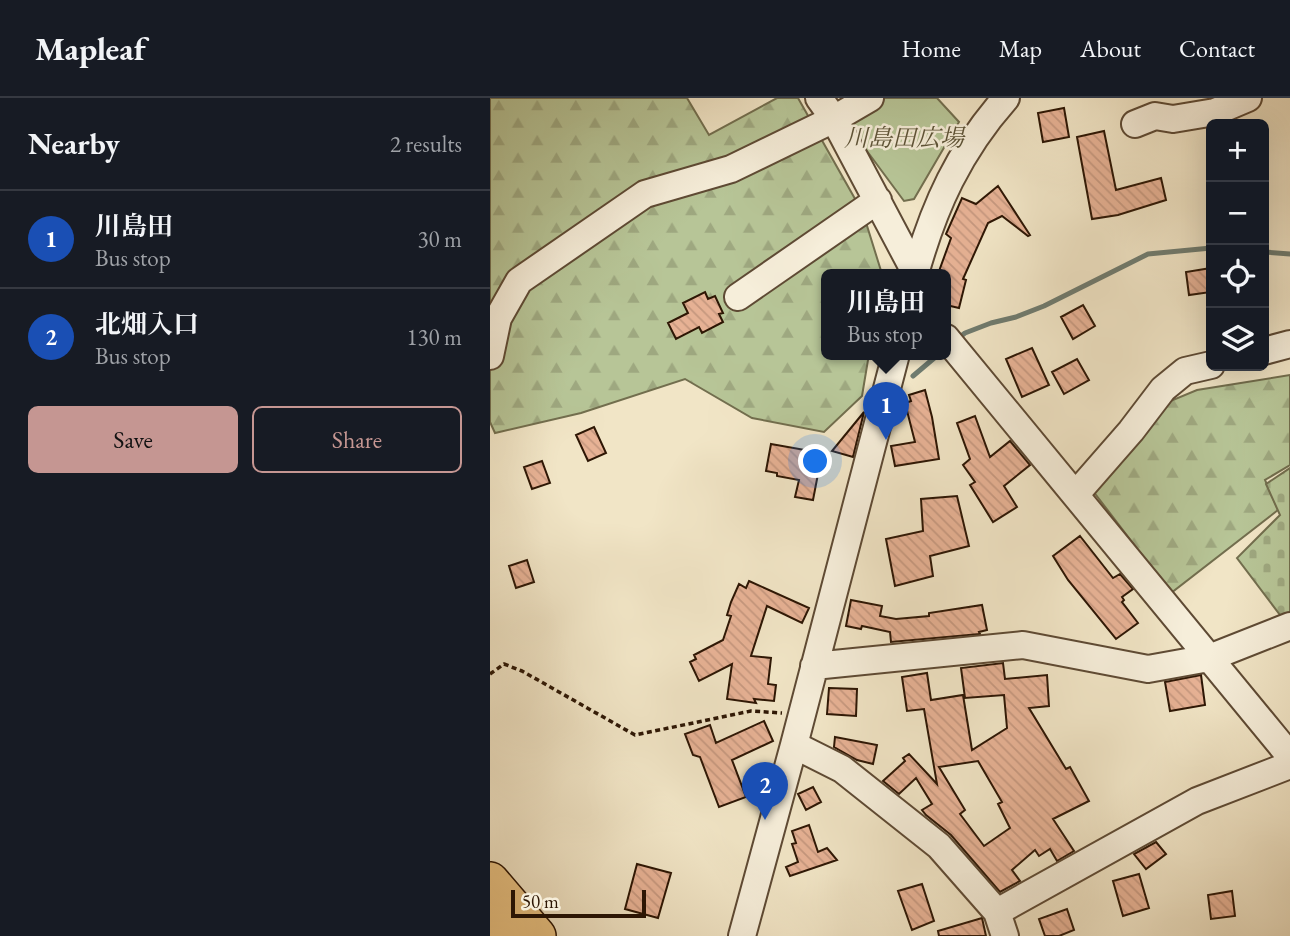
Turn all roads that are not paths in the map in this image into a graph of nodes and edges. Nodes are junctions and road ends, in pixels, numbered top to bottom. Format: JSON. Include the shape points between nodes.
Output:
{"nodes":[{"id":1,"x":870,"y":98,"type":"edge"},
{"id":2,"x":1006,"y":98,"type":"edge"},
{"id":3,"x":1248,"y":98,"type":"edge"},
{"id":4,"x":826,"y":108,"type":"edge"},
{"id":5,"x":1135,"y":124,"type":"dead end"},
{"id":6,"x":878,"y":200,"type":"junction"},
{"id":7,"x":913,"y":269,"type":"edge"},
{"id":8,"x":916,"y":269,"type":"edge"},
{"id":9,"x":738,"y":297,"type":"dead end"},
{"id":10,"x":951,"y":344,"type":"edge"},
{"id":11,"x":1290,"y":344,"type":"edge"},
{"id":12,"x":1269,"y":350,"type":"edge"},
{"id":13,"x":490,"y":356,"type":"edge"},
{"id":14,"x":894,"y":360,"type":"edge"},
{"id":15,"x":1206,"y":366,"type":"edge"},
{"id":16,"x":1076,"y":494,"type":"junction"},
{"id":17,"x":1290,"y":626,"type":"edge"},
{"id":18,"x":1209,"y":658,"type":"junction"},
{"id":19,"x":814,"y":666,"type":"junction"},
{"id":20,"x":794,"y":746,"type":"junction"},
{"id":21,"x":1290,"y":755,"type":"edge"},
{"id":22,"x":1290,"y":765,"type":"edge"},
{"id":23,"x":490,"y":881,"type":"edge"},
{"id":24,"x":1001,"y":924,"type":"edge"},
{"id":25,"x":490,"y":926,"type":"edge"},
{"id":26,"x":498,"y":936,"type":"edge"},
{"id":27,"x":537,"y":936,"type":"edge"},
{"id":28,"x":742,"y":936,"type":"edge"}],
"edges":[{"from":1,"to":4,"type":"street"},
{"from":2,"to":8,"type":"street","via":[[955,167],[934,212]]},
{"from":3,"to":5,"type":"street","via":[[1215,112],[1173,119],[1155,116]]},
{"from":4,"to":6,"type":"street"},
{"from":4,"to":13,"type":"street","via":[[731,169],[645,194],[519,281],[498,318]]},
{"from":6,"to":7,"type":"street"},
{"from":6,"to":9,"type":"street"},
{"from":10,"to":16,"type":"street"},
{"from":11,"to":12,"type":"street"},
{"from":14,"to":19,"type":"street"},
{"from":15,"to":16,"type":"street","via":[[1185,372],[1163,389]]},
{"from":16,"to":18,"type":"street"},
{"from":17,"to":18,"type":"street"},
{"from":18,"to":19,"type":"street","via":[[1148,669],[1023,645]]},
{"from":18,"to":21,"type":"street"},
{"from":19,"to":20,"type":"street"},
{"from":20,"to":24,"type":"street","via":[[842,769],[939,846]]},
{"from":20,"to":28,"type":"street"},
{"from":22,"to":24,"type":"street","via":[[1197,801]]},
{"from":23,"to":27,"type":"highway"},
{"from":25,"to":26,"type":"highway"}]}
